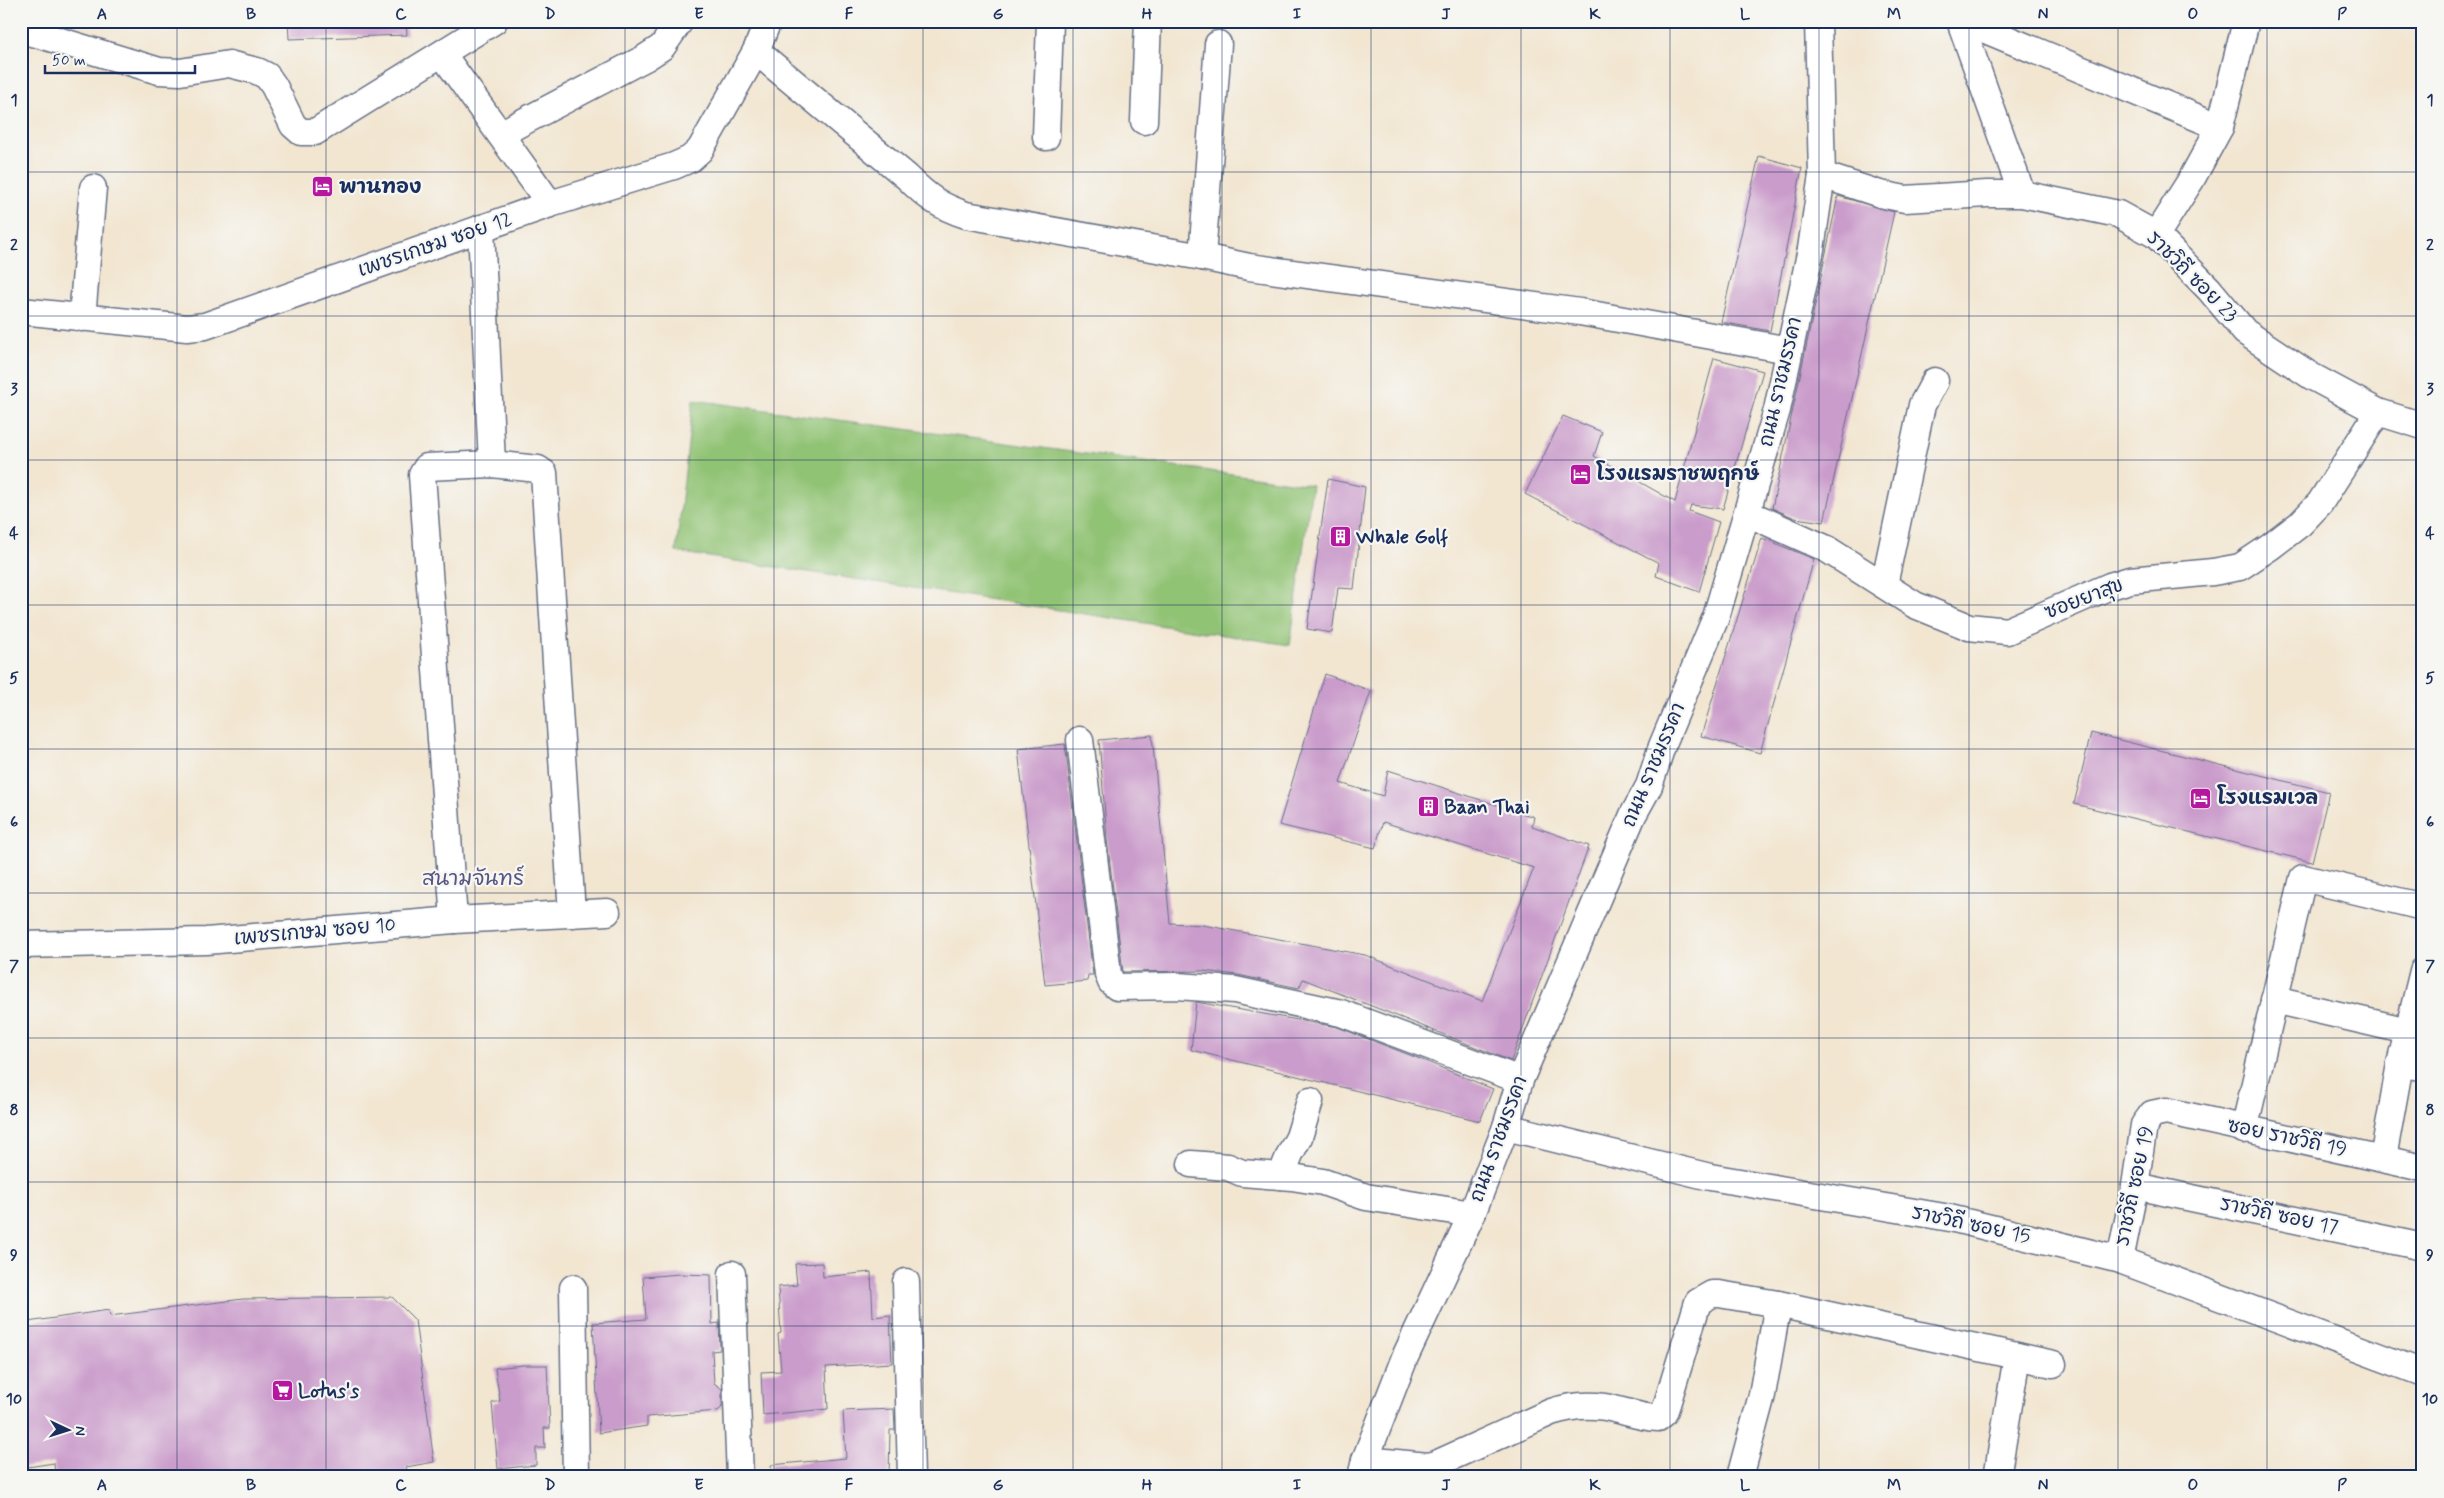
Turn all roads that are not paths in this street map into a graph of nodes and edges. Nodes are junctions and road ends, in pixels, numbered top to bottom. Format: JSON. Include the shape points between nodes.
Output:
{"nodes":[{"id":1,"x":494,"y":21,"type":"edge"},
{"id":2,"x":680,"y":21,"type":"edge"},
{"id":3,"x":768,"y":21,"type":"edge"},
{"id":4,"x":1050,"y":21,"type":"edge"},
{"id":5,"x":1148,"y":21,"type":"edge"},
{"id":6,"x":1818,"y":21,"type":"edge"},
{"id":7,"x":1960,"y":21,"type":"edge"},
{"id":8,"x":1964,"y":21,"type":"edge"},
{"id":9,"x":2246,"y":21,"type":"edge"},
{"id":10,"x":21,"y":31,"type":"edge"},
{"id":11,"x":1218,"y":44,"type":"dead end"},
{"id":12,"x":756,"y":51,"type":"junction"},
{"id":13,"x":443,"y":55,"type":"junction"},
{"id":14,"x":1144,"y":121,"type":"dead end"},
{"id":15,"x":2220,"y":127,"type":"junction"},
{"id":16,"x":500,"y":134,"type":"junction"},
{"id":17,"x":1046,"y":137,"type":"dead end"},
{"id":18,"x":1822,"y":175,"type":"junction"},
{"id":19,"x":93,"y":188,"type":"dead end"},
{"id":20,"x":2022,"y":194,"type":"junction"},
{"id":21,"x":550,"y":204,"type":"junction"},
{"id":22,"x":481,"y":228,"type":"junction"},
{"id":23,"x":2156,"y":234,"type":"junction"},
{"id":24,"x":1202,"y":257,"type":"junction"},
{"id":25,"x":21,"y":311,"type":"edge"},
{"id":26,"x":82,"y":318,"type":"junction"},
{"id":27,"x":1789,"y":350,"type":"junction"},
{"id":28,"x":1935,"y":381,"type":"dead end"},
{"id":29,"x":2378,"y":412,"type":"junction"},
{"id":30,"x":2423,"y":426,"type":"edge"},
{"id":31,"x":492,"y":464,"type":"junction"},
{"id":32,"x":1747,"y":514,"type":"junction"},
{"id":33,"x":1884,"y":585,"type":"junction"},
{"id":34,"x":1080,"y":740,"type":"dead end"},
{"id":35,"x":2423,"y":907,"type":"edge"},
{"id":36,"x":608,"y":912,"type":"dead end"},
{"id":37,"x":572,"y":914,"type":"junction"},
{"id":38,"x":454,"y":920,"type":"junction"},
{"id":39,"x":21,"y":945,"type":"edge"},
{"id":40,"x":2423,"y":971,"type":"edge"},
{"id":41,"x":2274,"y":1000,"type":"junction"},
{"id":42,"x":2408,"y":1031,"type":"junction"},
{"id":43,"x":2411,"y":1065,"type":"edge"},
{"id":44,"x":1520,"y":1080,"type":"junction"},
{"id":45,"x":1310,"y":1101,"type":"dead end"},
{"id":46,"x":2152,"y":1114,"type":"joint"},
{"id":47,"x":1506,"y":1127,"type":"junction"},
{"id":48,"x":2244,"y":1130,"type":"junction"},
{"id":49,"x":2383,"y":1158,"type":"junction"},
{"id":50,"x":1191,"y":1164,"type":"dead end"},
{"id":51,"x":2423,"y":1168,"type":"edge"},
{"id":52,"x":1281,"y":1176,"type":"junction"},
{"id":53,"x":2135,"y":1186,"type":"junction"},
{"id":54,"x":1472,"y":1214,"type":"junction"},
{"id":55,"x":2423,"y":1247,"type":"edge"},
{"id":56,"x":2120,"y":1260,"type":"junction"},
{"id":57,"x":732,"y":1274,"type":"dead end"},
{"id":58,"x":906,"y":1282,"type":"dead end"},
{"id":59,"x":573,"y":1288,"type":"dead end"},
{"id":60,"x":1778,"y":1304,"type":"junction"},
{"id":61,"x":2017,"y":1356,"type":"junction"},
{"id":62,"x":2053,"y":1364,"type":"dead end"},
{"id":63,"x":2423,"y":1373,"type":"edge"},
{"id":64,"x":1363,"y":1469,"type":"edge"},
{"id":65,"x":576,"y":1477,"type":"edge"},
{"id":66,"x":740,"y":1477,"type":"edge"},
{"id":67,"x":911,"y":1477,"type":"edge"},
{"id":68,"x":1740,"y":1477,"type":"edge"},
{"id":69,"x":1997,"y":1477,"type":"edge"}],
"edges":[{"from":1,"to":13,"type":"street"},
{"from":2,"to":16,"type":"street","via":[[662,47],[645,58]]},
{"from":3,"to":12,"type":"street","name":"เพชรเกษม ซอย 12"},
{"from":4,"to":17,"type":"street"},
{"from":5,"to":14,"type":"street"},
{"from":6,"to":18,"type":"street","name":"ถนน ราชมรรคา"},
{"from":7,"to":20,"type":"street"},
{"from":8,"to":15,"type":"street"},
{"from":9,"to":15,"type":"street"},
{"from":10,"to":13,"type":"street","via":[[159,71],[180,72],[229,64],[257,71],[267,76],[301,132],[314,132]]},
{"from":11,"to":24,"type":"street"},
{"from":12,"to":21,"type":"street","name":"เพชรเกษม ซอย 12","via":[[700,150],[690,159]]},
{"from":12,"to":24,"type":"street","via":[[941,206],[966,215]]},
{"from":13,"to":16,"type":"street"},
{"from":15,"to":23,"type":"street"},
{"from":16,"to":21,"type":"street"},
{"from":18,"to":20,"type":"street","name":"ราชวิถี ซอย 23","via":[[1880,194],[1905,198]]},
{"from":18,"to":27,"type":"street","name":"ถนน ราชมรรคา"},
{"from":19,"to":26,"type":"street"},
{"from":20,"to":23,"type":"street","name":"ราชวิถี ซอย 23","via":[[2118,214]]},
{"from":21,"to":22,"type":"street","name":"เพชรเกษม ซอย 12"},
{"from":22,"to":26,"type":"street","name":"เพชรเกษม ซอย 12","via":[[205,326],[187,328]]},
{"from":22,"to":31,"type":"street"},
{"from":23,"to":29,"type":"street","name":"ราชวิถี ซอย 23","via":[[2246,332],[2311,376]]},
{"from":24,"to":27,"type":"street","via":[[1249,268],[1580,312]]},
{"from":25,"to":26,"type":"street","name":"เพชรเกษม ซอย 12"},
{"from":27,"to":32,"type":"street","name":"ถนน ราชมรรคา","via":[[1777,410]]},
{"from":28,"to":33,"type":"street","via":[[1922,405]]},
{"from":29,"to":30,"type":"street","name":"ราชวิถี ซอย 23"},
{"from":29,"to":33,"type":"street","name":"ซอยยาสุข","via":[[2320,503],[2270,548],[2240,567],[2130,580],[2007,631],[1969,627],[1915,605]]},
{"from":31,"to":37,"type":"street","via":[[538,469],[544,473]]},
{"from":31,"to":38,"type":"street","via":[[426,468],[422,475]]},
{"from":32,"to":33,"type":"street","name":"ซอยยาสุข","via":[[1825,548]]},
{"from":32,"to":44,"type":"street","name":"ถนน ราชมรรคา","via":[[1716,617],[1662,746],[1650,786],[1633,815]]},
{"from":34,"to":44,"type":"street","via":[[1108,974],[1117,987],[1178,986],[1235,990],[1340,1013]]},
{"from":35,"to":41,"type":"street","via":[[2302,878]]},
{"from":36,"to":37,"type":"street","name":"เพชรเกษม ซอย 10"},
{"from":37,"to":38,"type":"street","name":"เพชรเกษม ซอย 10"},
{"from":38,"to":39,"type":"street","name":"เพชรเกษม ซอย 10","via":[[206,941]]},
{"from":40,"to":42,"type":"street"},
{"from":41,"to":42,"type":"street"},
{"from":41,"to":48,"type":"street"},
{"from":42,"to":43,"type":"street"},
{"from":43,"to":49,"type":"street"},
{"from":44,"to":47,"type":"street","name":"ถนน ราชมรรคา"},
{"from":45,"to":52,"type":"street","via":[[1299,1137]]},
{"from":46,"to":48,"type":"street","name":"ซอย ราชวิถี 19","via":[[2166,1111]]},
{"from":46,"to":53,"type":"street","name":"ราชวิถี ซอย 19","via":[[2144,1125]]},
{"from":47,"to":54,"type":"street","name":"ถนน ราชมรรคา"},
{"from":47,"to":56,"type":"street","name":"ราชวิถี ซอย 15","via":[[1710,1177],[1950,1218]]},
{"from":48,"to":49,"type":"street","name":"ซอย ราชวิถี 19"},
{"from":49,"to":51,"type":"street","name":"ซอย ราชวิถี 19"},
{"from":50,"to":52,"type":"street"},
{"from":52,"to":54,"type":"street","via":[[1323,1182],[1366,1197]]},
{"from":53,"to":55,"type":"street","name":"ราชวิถี ซอย 17"},
{"from":53,"to":56,"type":"street","name":"ราชวิถี ซอย 19"},
{"from":54,"to":64,"type":"street","name":"ถนน ราชมรรคา","via":[[1405,1356]]},
{"from":56,"to":63,"type":"street","name":"ราชวิถี ซอย 15"},
{"from":57,"to":66,"type":"street"},
{"from":58,"to":67,"type":"street"},
{"from":59,"to":65,"type":"street"},
{"from":60,"to":61,"type":"street"},
{"from":60,"to":64,"type":"street","via":[[1720,1294],[1712,1294],[1698,1302],[1667,1404],[1658,1418],[1605,1407],[1571,1406],[1436,1464]]},
{"from":60,"to":68,"type":"street","via":[[1762,1395]]},
{"from":61,"to":62,"type":"street"},
{"from":61,"to":69,"type":"street"}]}
